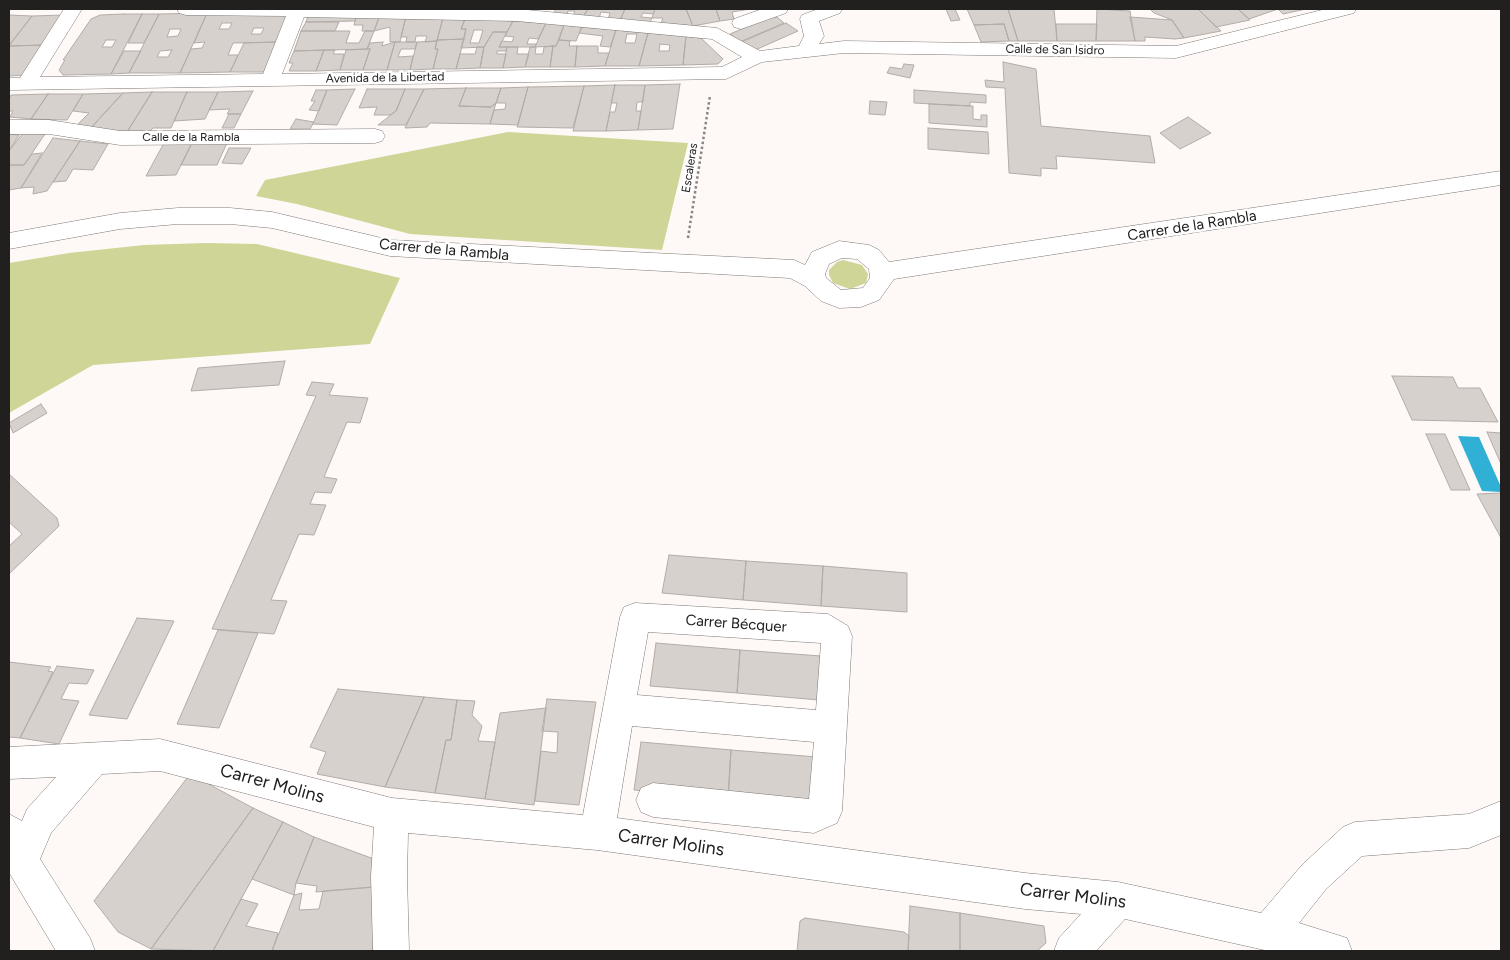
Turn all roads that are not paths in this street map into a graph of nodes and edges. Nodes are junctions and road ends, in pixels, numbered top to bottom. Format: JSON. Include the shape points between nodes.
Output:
{"nodes":[{"id":1,"x":73,"y":9,"type":"edge"},
{"id":2,"x":186,"y":9,"type":"edge"},
{"id":3,"x":779,"y":9,"type":"edge"},
{"id":4,"x":833,"y":9,"type":"edge"},
{"id":5,"x":1348,"y":9,"type":"edge"},
{"id":6,"x":301,"y":10,"type":"edge"},
{"id":7,"x":802,"y":14,"type":"edge"},
{"id":8,"x":741,"y":24,"type":"dead end"},
{"id":9,"x":805,"y":53,"type":"junction"},
{"id":10,"x":757,"y":57,"type":"junction"},
{"id":11,"x":270,"y":80,"type":"junction"},
{"id":12,"x":17,"y":84,"type":"edge"},
{"id":13,"x":9,"y":127,"type":"edge"},
{"id":14,"x":375,"y":136,"type":"dead end"},
{"id":15,"x":1501,"y":178,"type":"edge"},
{"id":16,"x":9,"y":241,"type":"edge"},
{"id":17,"x":809,"y":269,"type":"junction"},
{"id":18,"x":882,"y":272,"type":"junction"},
{"id":19,"x":618,"y":709,"type":"junction"},
{"id":20,"x":832,"y":727,"type":"junction"},
{"id":21,"x":95,"y":758,"type":"junction"},
{"id":22,"x":9,"y":763,"type":"edge"},
{"id":23,"x":653,"y":800,"type":"dead end"},
{"id":24,"x":392,"y":815,"type":"junction"},
{"id":25,"x":1501,"y":818,"type":"edge"},
{"id":26,"x":9,"y":830,"type":"edge"},
{"id":27,"x":597,"y":833,"type":"junction"},
{"id":28,"x":22,"y":862,"type":"junction"},
{"id":29,"x":1118,"y":900,"type":"junction"},
{"id":30,"x":1268,"y":933,"type":"junction"},
{"id":31,"x":77,"y":951,"type":"edge"},
{"id":32,"x":391,"y":951,"type":"edge"},
{"id":33,"x":1072,"y":951,"type":"edge"},
{"id":34,"x":1334,"y":951,"type":"edge"}],
"edges":[{"from":1,"to":12,"type":"street"},
{"from":2,"to":6,"type":"street"},
{"from":3,"to":8,"type":"street"},
{"from":4,"to":7,"type":"street"},
{"from":5,"to":9,"type":"street","name":"Calle de San Isidro","via":[[1176,52],[844,47]]},
{"from":6,"to":10,"type":"street","via":[[517,15],[717,34]]},
{"from":6,"to":11,"type":"street"},
{"from":7,"to":9,"type":"street","via":[[814,36]]},
{"from":9,"to":10,"type":"street","name":"Calle de San Isidro"},
{"from":10,"to":11,"type":"street","name":"Avenida de la Libertad","via":[[726,73],[714,74]]},
{"from":11,"to":12,"type":"street","name":"Avenida de la Libertad"},
{"from":13,"to":14,"type":"street","name":"Calle de la Rambla","via":[[49,127],[120,138]]},
{"from":15,"to":18,"type":"street","name":"Carrer de la Rambla"},
{"from":16,"to":17,"type":"street","name":"Carrer de la Rambla","via":[[120,221],[230,216],[272,220],[390,248]]},
{"from":17,"to":18,"type":"street","via":[[839,249],[850,249],[871,256]]},
{"from":17,"to":18,"type":"street","via":[[820,289],[829,296],[850,300],[871,294],[882,280]]},
{"from":19,"to":20,"type":"street"},
{"from":19,"to":20,"type":"street","name":"Carrer Bécquer","via":[[635,617],[828,630],[833,631],[838,641]]},
{"from":19,"to":27,"type":"street","name":"Carrer Bécquer"},
{"from":20,"to":23,"type":"street","name":"Carrer Bécquer","via":[[826,805],[820,815]]},
{"from":21,"to":22,"type":"street","name":"Carrer Molins"},
{"from":21,"to":24,"type":"street","name":"Carrer Molins","via":[[160,755]]},
{"from":21,"to":28,"type":"street","via":[[39,821]]},
{"from":24,"to":27,"type":"street","name":"Carrer Molins"},
{"from":24,"to":32,"type":"street","via":[[389,876]]},
{"from":25,"to":30,"type":"street","via":[[1469,831],[1356,838],[1314,877]]},
{"from":26,"to":28,"type":"street"},
{"from":27,"to":29,"type":"street","name":"Carrer Molins","via":[[1025,891]]},
{"from":28,"to":31,"type":"street"},
{"from":29,"to":30,"type":"street","name":"Carrer Molins"},
{"from":29,"to":33,"type":"street"},
{"from":30,"to":34,"type":"street","name":"Carrer Molins"}]}
